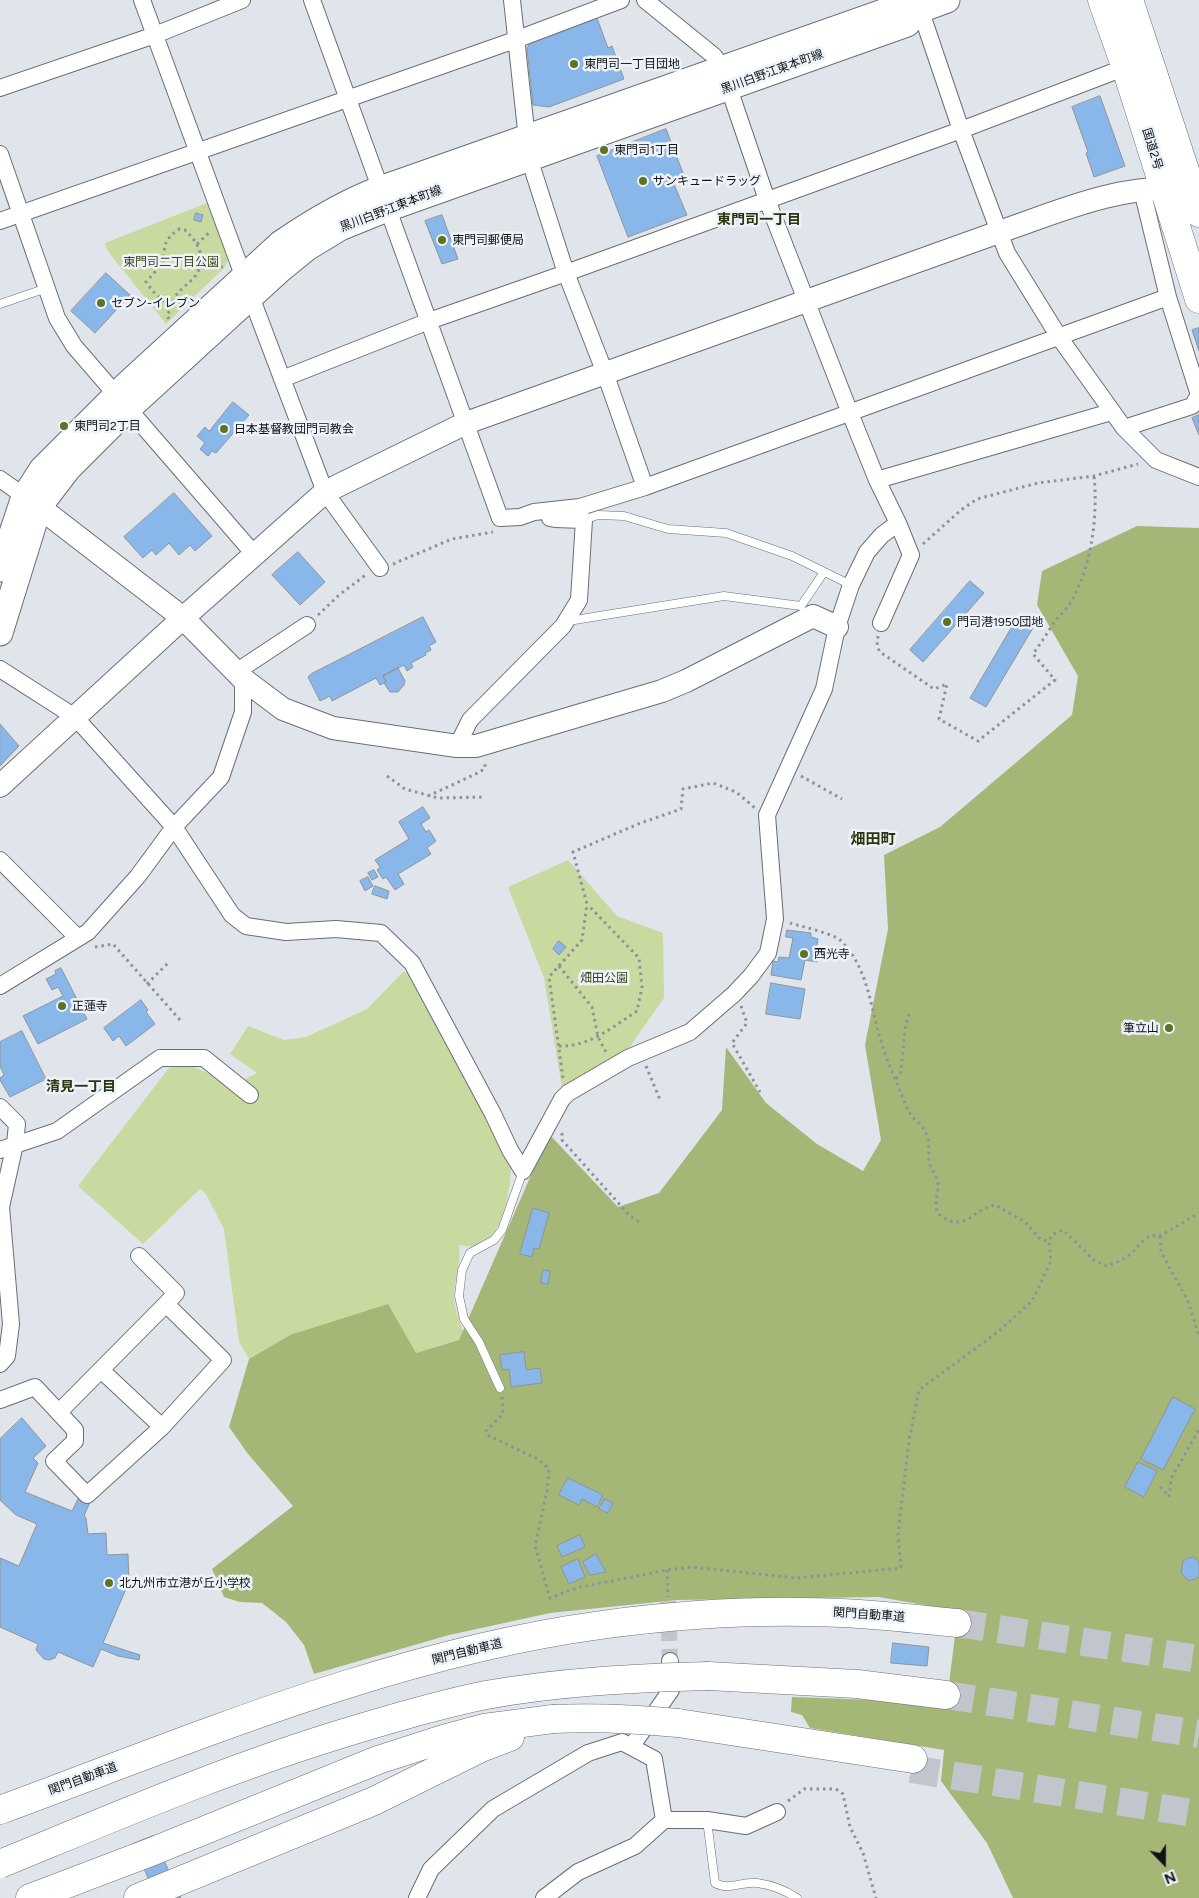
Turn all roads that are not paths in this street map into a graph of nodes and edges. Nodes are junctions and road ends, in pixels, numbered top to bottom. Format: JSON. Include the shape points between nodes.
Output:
{"nodes":[{"id":1,"x":142,"y":0,"type":"edge"},
{"id":2,"x":242,"y":0,"type":"edge"},
{"id":3,"x":312,"y":0,"type":"edge"},
{"id":4,"x":512,"y":0,"type":"edge"},
{"id":5,"x":621,"y":0,"type":"edge"},
{"id":6,"x":645,"y":0,"type":"edge"},
{"id":7,"x":947,"y":0,"type":"edge"},
{"id":8,"x":1102,"y":0,"type":"edge"},
{"id":9,"x":1129,"y":0,"type":"edge"},
{"id":10,"x":919,"y":5,"type":"edge"},
{"id":11,"x":154,"y":35,"type":"junction"},
{"id":12,"x":515,"y":40,"type":"junction"},
{"id":13,"x":1137,"y":62,"type":"junction"},
{"id":14,"x":725,"y":78,"type":"junction"},
{"id":15,"x":0,"y":88,"type":"edge"},
{"id":16,"x":348,"y":98,"type":"junction"},
{"id":17,"x":961,"y":130,"type":"junction"},
{"id":18,"x":528,"y":148,"type":"junction"},
{"id":19,"x":198,"y":152,"type":"junction"},
{"id":20,"x":0,"y":154,"type":"edge"},
{"id":21,"x":1152,"y":189,"type":"junction"},
{"id":22,"x":1197,"y":198,"type":"edge"},
{"id":23,"x":384,"y":199,"type":"junction"},
{"id":24,"x":767,"y":200,"type":"junction"},
{"id":25,"x":21,"y":214,"type":"junction"},
{"id":26,"x":0,"y":221,"type":"edge"},
{"id":27,"x":999,"y":232,"type":"junction"},
{"id":28,"x":566,"y":273,"type":"junction"},
{"id":29,"x":241,"y":281,"type":"junction"},
{"id":30,"x":47,"y":288,"type":"junction"},
{"id":31,"x":1168,"y":297,"type":"junction"},
{"id":32,"x":1199,"y":299,"type":"edge"},
{"id":33,"x":806,"y":301,"type":"junction"},
{"id":34,"x":0,"y":304,"type":"edge"},
{"id":35,"x":429,"y":321,"type":"junction"},
{"id":36,"x":1060,"y":338,"type":"junction"},
{"id":37,"x":605,"y":373,"type":"junction"},
{"id":38,"x":282,"y":379,"type":"junction"},
{"id":39,"x":1199,"y":395,"type":"edge"},
{"id":40,"x":122,"y":402,"type":"junction"},
{"id":41,"x":1111,"y":412,"type":"junction"},
{"id":42,"x":850,"y":413,"type":"junction"},
{"id":43,"x":466,"y":423,"type":"junction"},
{"id":44,"x":1124,"y":428,"type":"junction"},
{"id":45,"x":1199,"y":477,"type":"edge"},
{"id":46,"x":0,"y":479,"type":"edge"},
{"id":47,"x":877,"y":480,"type":"junction"},
{"id":48,"x":645,"y":487,"type":"junction"},
{"id":49,"x":325,"y":492,"type":"junction"},
{"id":50,"x":32,"y":502,"type":"junction"},
{"id":51,"x":534,"y":512,"type":"junction"},
{"id":52,"x":583,"y":520,"type":"junction"},
{"id":53,"x":898,"y":524,"type":"junction"},
{"id":54,"x":254,"y":554,"type":"junction"},
{"id":55,"x":380,"y":568,"type":"road end"},
{"id":56,"x":0,"y":569,"type":"edge"},
{"id":57,"x":824,"y":572,"type":"junction"},
{"id":58,"x":852,"y":585,"type":"junction"},
{"id":59,"x":182,"y":618,"type":"junction"},
{"id":60,"x":566,"y":622,"type":"junction"},
{"id":61,"x":881,"y":624,"type":"road end"},
{"id":62,"x":308,"y":625,"type":"road end"},
{"id":63,"x":837,"y":627,"type":"junction"},
{"id":64,"x":0,"y":632,"type":"edge"},
{"id":65,"x":0,"y":669,"type":"edge"},
{"id":66,"x":239,"y":676,"type":"junction"},
{"id":67,"x":75,"y":717,"type":"junction"},
{"id":68,"x":457,"y":746,"type":"junction"},
{"id":69,"x":0,"y":786,"type":"edge"},
{"id":70,"x":174,"y":827,"type":"junction"},
{"id":71,"x":0,"y":860,"type":"edge"},
{"id":72,"x":74,"y":940,"type":"junction"},
{"id":73,"x":0,"y":986,"type":"edge"},
{"id":74,"x":250,"y":1095,"type":"dead end"},
{"id":75,"x":0,"y":1107,"type":"edge"},
{"id":76,"x":8,"y":1147,"type":"edge"},
{"id":77,"x":523,"y":1171,"type":"junction"},
{"id":78,"x":139,"y":1256,"type":"dead end"},
{"id":79,"x":166,"y":1304,"type":"junction"},
{"id":80,"x":0,"y":1364,"type":"edge"},
{"id":81,"x":101,"y":1370,"type":"junction"},
{"id":82,"x":500,"y":1388,"type":"road end"},
{"id":83,"x":0,"y":1400,"type":"edge"},
{"id":84,"x":60,"y":1412,"type":"junction"},
{"id":85,"x":162,"y":1427,"type":"junction"},
{"id":86,"x":957,"y":1623,"type":"tunnel mouth"},
{"id":87,"x":670,"y":1661,"type":"tunnel mouth"},
{"id":88,"x":946,"y":1695,"type":"tunnel mouth"},
{"id":89,"x":553,"y":1724,"type":"junction"},
{"id":90,"x":631,"y":1747,"type":"junction"},
{"id":91,"x":912,"y":1764,"type":"tunnel mouth"},
{"id":92,"x":0,"y":1810,"type":"edge"},
{"id":93,"x":777,"y":1812,"type":"road end"},
{"id":94,"x":664,"y":1820,"type":"junction"},
{"id":95,"x":707,"y":1820,"type":"junction"},
{"id":96,"x":0,"y":1864,"type":"edge"},
{"id":97,"x":41,"y":1894,"type":"edge"},
{"id":98,"x":138,"y":1898,"type":"edge"},
{"id":99,"x":417,"y":1898,"type":"edge"},
{"id":100,"x":544,"y":1898,"type":"edge"},
{"id":101,"x":797,"y":1898,"type":"edge"}],
"edges":[{"from":1,"to":11,"type":"street"},
{"from":2,"to":11,"type":"street"},
{"from":3,"to":16,"type":"street"},
{"from":4,"to":12,"type":"street"},
{"from":5,"to":12,"type":"street"},
{"from":6,"to":14,"type":"street","via":[[714,56]]},
{"from":7,"to":10,"type":"main road","name":"黒川白野江東本町線"},
{"from":8,"to":13,"type":"highway","name":"国道2号"},
{"from":9,"to":13,"type":"highway","name":"国道2号"},
{"from":10,"to":14,"type":"main road","name":"黒川白野江東本町線","via":[[900,6]]},
{"from":10,"to":17,"type":"street"},
{"from":11,"to":15,"type":"street"},
{"from":11,"to":19,"type":"street"},
{"from":12,"to":16,"type":"street"},
{"from":12,"to":18,"type":"street"},
{"from":13,"to":17,"type":"street"},
{"from":13,"to":21,"type":"highway","name":"国道2号"},
{"from":13,"to":22,"type":"highway","name":"国道2号"},
{"from":14,"to":18,"type":"main road","name":"黒川白野江東本町線"},
{"from":14,"to":24,"type":"street"},
{"from":16,"to":19,"type":"street"},
{"from":16,"to":23,"type":"street"},
{"from":17,"to":24,"type":"street"},
{"from":17,"to":27,"type":"street"},
{"from":18,"to":23,"type":"main road","name":"黒川白野江東本町線"},
{"from":18,"to":28,"type":"street"},
{"from":19,"to":25,"type":"street"},
{"from":19,"to":29,"type":"street"},
{"from":20,"to":25,"type":"street"},
{"from":21,"to":22,"type":"street"},
{"from":21,"to":27,"type":"street","via":[[1123,192],[1083,203]]},
{"from":21,"to":31,"type":"street"},
{"from":21,"to":32,"type":"highway","name":"国道2号"},
{"from":23,"to":29,"type":"main road","name":"黒川白野江東本町線","via":[[362,195],[307,225],[281,243]]},
{"from":23,"to":35,"type":"street"},
{"from":24,"to":28,"type":"street"},
{"from":24,"to":33,"type":"street"},
{"from":25,"to":26,"type":"street"},
{"from":25,"to":30,"type":"street"},
{"from":27,"to":33,"type":"street"},
{"from":27,"to":36,"type":"street","via":[[1007,253]]},
{"from":28,"to":35,"type":"street"},
{"from":28,"to":37,"type":"street"},
{"from":29,"to":38,"type":"street"},
{"from":29,"to":40,"type":"main road","name":"黒川白野江東本町線"},
{"from":30,"to":34,"type":"lane"},
{"from":30,"to":40,"type":"street","via":[[57,318],[74,346]]},
{"from":31,"to":36,"type":"street"},
{"from":31,"to":39,"type":"street"},
{"from":33,"to":37,"type":"street"},
{"from":33,"to":42,"type":"street"},
{"from":35,"to":38,"type":"street"},
{"from":35,"to":43,"type":"street"},
{"from":36,"to":41,"type":"street"},
{"from":36,"to":42,"type":"street"},
{"from":37,"to":43,"type":"street"},
{"from":37,"to":48,"type":"street"},
{"from":38,"to":49,"type":"street"},
{"from":39,"to":44,"type":"street","via":[[1192,406]]},
{"from":40,"to":50,"type":"main road","name":"黒川白野江東本町線","via":[[42,469]]},
{"from":40,"to":54,"type":"street"},
{"from":41,"to":44,"type":"street"},
{"from":41,"to":47,"type":"street"},
{"from":42,"to":47,"type":"street"},
{"from":42,"to":48,"type":"street"},
{"from":43,"to":49,"type":"street"},
{"from":43,"to":51,"type":"street","via":[[500,518]]},
{"from":44,"to":45,"type":"street","via":[[1156,460]]},
{"from":46,"to":50,"type":"street"},
{"from":47,"to":53,"type":"street"},
{"from":48,"to":51,"type":"street","via":[[580,507]]},
{"from":49,"to":54,"type":"street"},
{"from":49,"to":55,"type":"street"},
{"from":50,"to":56,"type":"main road","name":"黒川白野江東本町線"},
{"from":50,"to":59,"type":"street"},
{"from":50,"to":64,"type":"main road","name":"黒川白野江東本町線"},
{"from":51,"to":52,"type":"street","via":[[555,519]]},
{"from":52,"to":57,"type":"lane","via":[[598,515],[624,516],[668,529],[726,533],[792,556]]},
{"from":52,"to":60,"type":"street","via":[[579,600]]},
{"from":53,"to":58,"type":"street","via":[[882,535],[867,552]]},
{"from":53,"to":61,"type":"street","via":[[910,555]]},
{"from":54,"to":59,"type":"street"},
{"from":57,"to":58,"type":"lane"},
{"from":57,"to":60,"type":"lane","via":[[802,606],[724,596]]},
{"from":58,"to":63,"type":"street"},
{"from":59,"to":66,"type":"street"},
{"from":59,"to":67,"type":"street"},
{"from":60,"to":68,"type":"street","via":[[470,720]]},
{"from":62,"to":66,"type":"street"},
{"from":63,"to":68,"type":"street","via":[[813,616],[662,691],[480,744]]},
{"from":63,"to":77,"type":"street","via":[[824,689],[766,815],[774,919],[768,953],[734,994],[690,1032],[628,1058],[568,1093]]},
{"from":65,"to":67,"type":"street"},
{"from":66,"to":68,"type":"street","via":[[283,709],[333,728]]},
{"from":66,"to":70,"type":"street","via":[[243,712],[221,777]]},
{"from":67,"to":69,"type":"street"},
{"from":67,"to":70,"type":"street"},
{"from":70,"to":72,"type":"street","via":[[138,876],[88,932]]},
{"from":70,"to":77,"type":"street","via":[[232,915],[246,926],[286,932],[336,929],[381,932],[412,964]]},
{"from":71,"to":72,"type":"street"},
{"from":72,"to":73,"type":"street"},
{"from":74,"to":76,"type":"street","via":[[204,1058],[160,1058],[57,1130]]},
{"from":75,"to":76,"type":"street","via":[[17,1124]]},
{"from":76,"to":80,"type":"street","via":[[1,1208],[11,1324],[7,1356]]},
{"from":77,"to":82,"type":"lane","via":[[502,1230],[494,1240],[470,1253],[462,1270],[459,1296],[464,1319],[479,1342]]},
{"from":78,"to":79,"type":"street","via":[[176,1293]]},
{"from":79,"to":81,"type":"street"},
{"from":79,"to":85,"type":"street","via":[[223,1360]]},
{"from":81,"to":84,"type":"street"},
{"from":81,"to":85,"type":"street"},
{"from":83,"to":84,"type":"street","via":[[35,1387]]},
{"from":84,"to":85,"type":"street","via":[[75,1430],[75,1441],[54,1461],[88,1496]]},
{"from":86,"to":92,"type":"highway","name":"関門自動車道","via":[[876,1615],[746,1613],[600,1625],[534,1637],[468,1651],[296,1701]]},
{"from":87,"to":90,"type":"street","via":[[671,1690]]},
{"from":88,"to":96,"type":"highway","bridge":true,"via":[[857,1684],[708,1676],[607,1680],[486,1695],[412,1712],[201,1781]]},
{"from":89,"to":91,"type":"highway","via":[[678,1727]]},
{"from":89,"to":97,"type":"highway","via":[[484,1728],[378,1760]]},
{"from":89,"to":98,"type":"highway","via":[[481,1748],[374,1801]]},
{"from":90,"to":94,"type":"street","via":[[654,1759]]},
{"from":90,"to":99,"type":"street","via":[[622,1742],[588,1753],[493,1809],[431,1869]]},
{"from":93,"to":95,"type":"street","via":[[746,1826]]},
{"from":94,"to":95,"type":"street"},
{"from":94,"to":100,"type":"street","via":[[635,1846],[578,1872]]},
{"from":95,"to":101,"type":"lane","via":[[715,1883],[732,1887],[756,1883],[785,1890]]}]}
